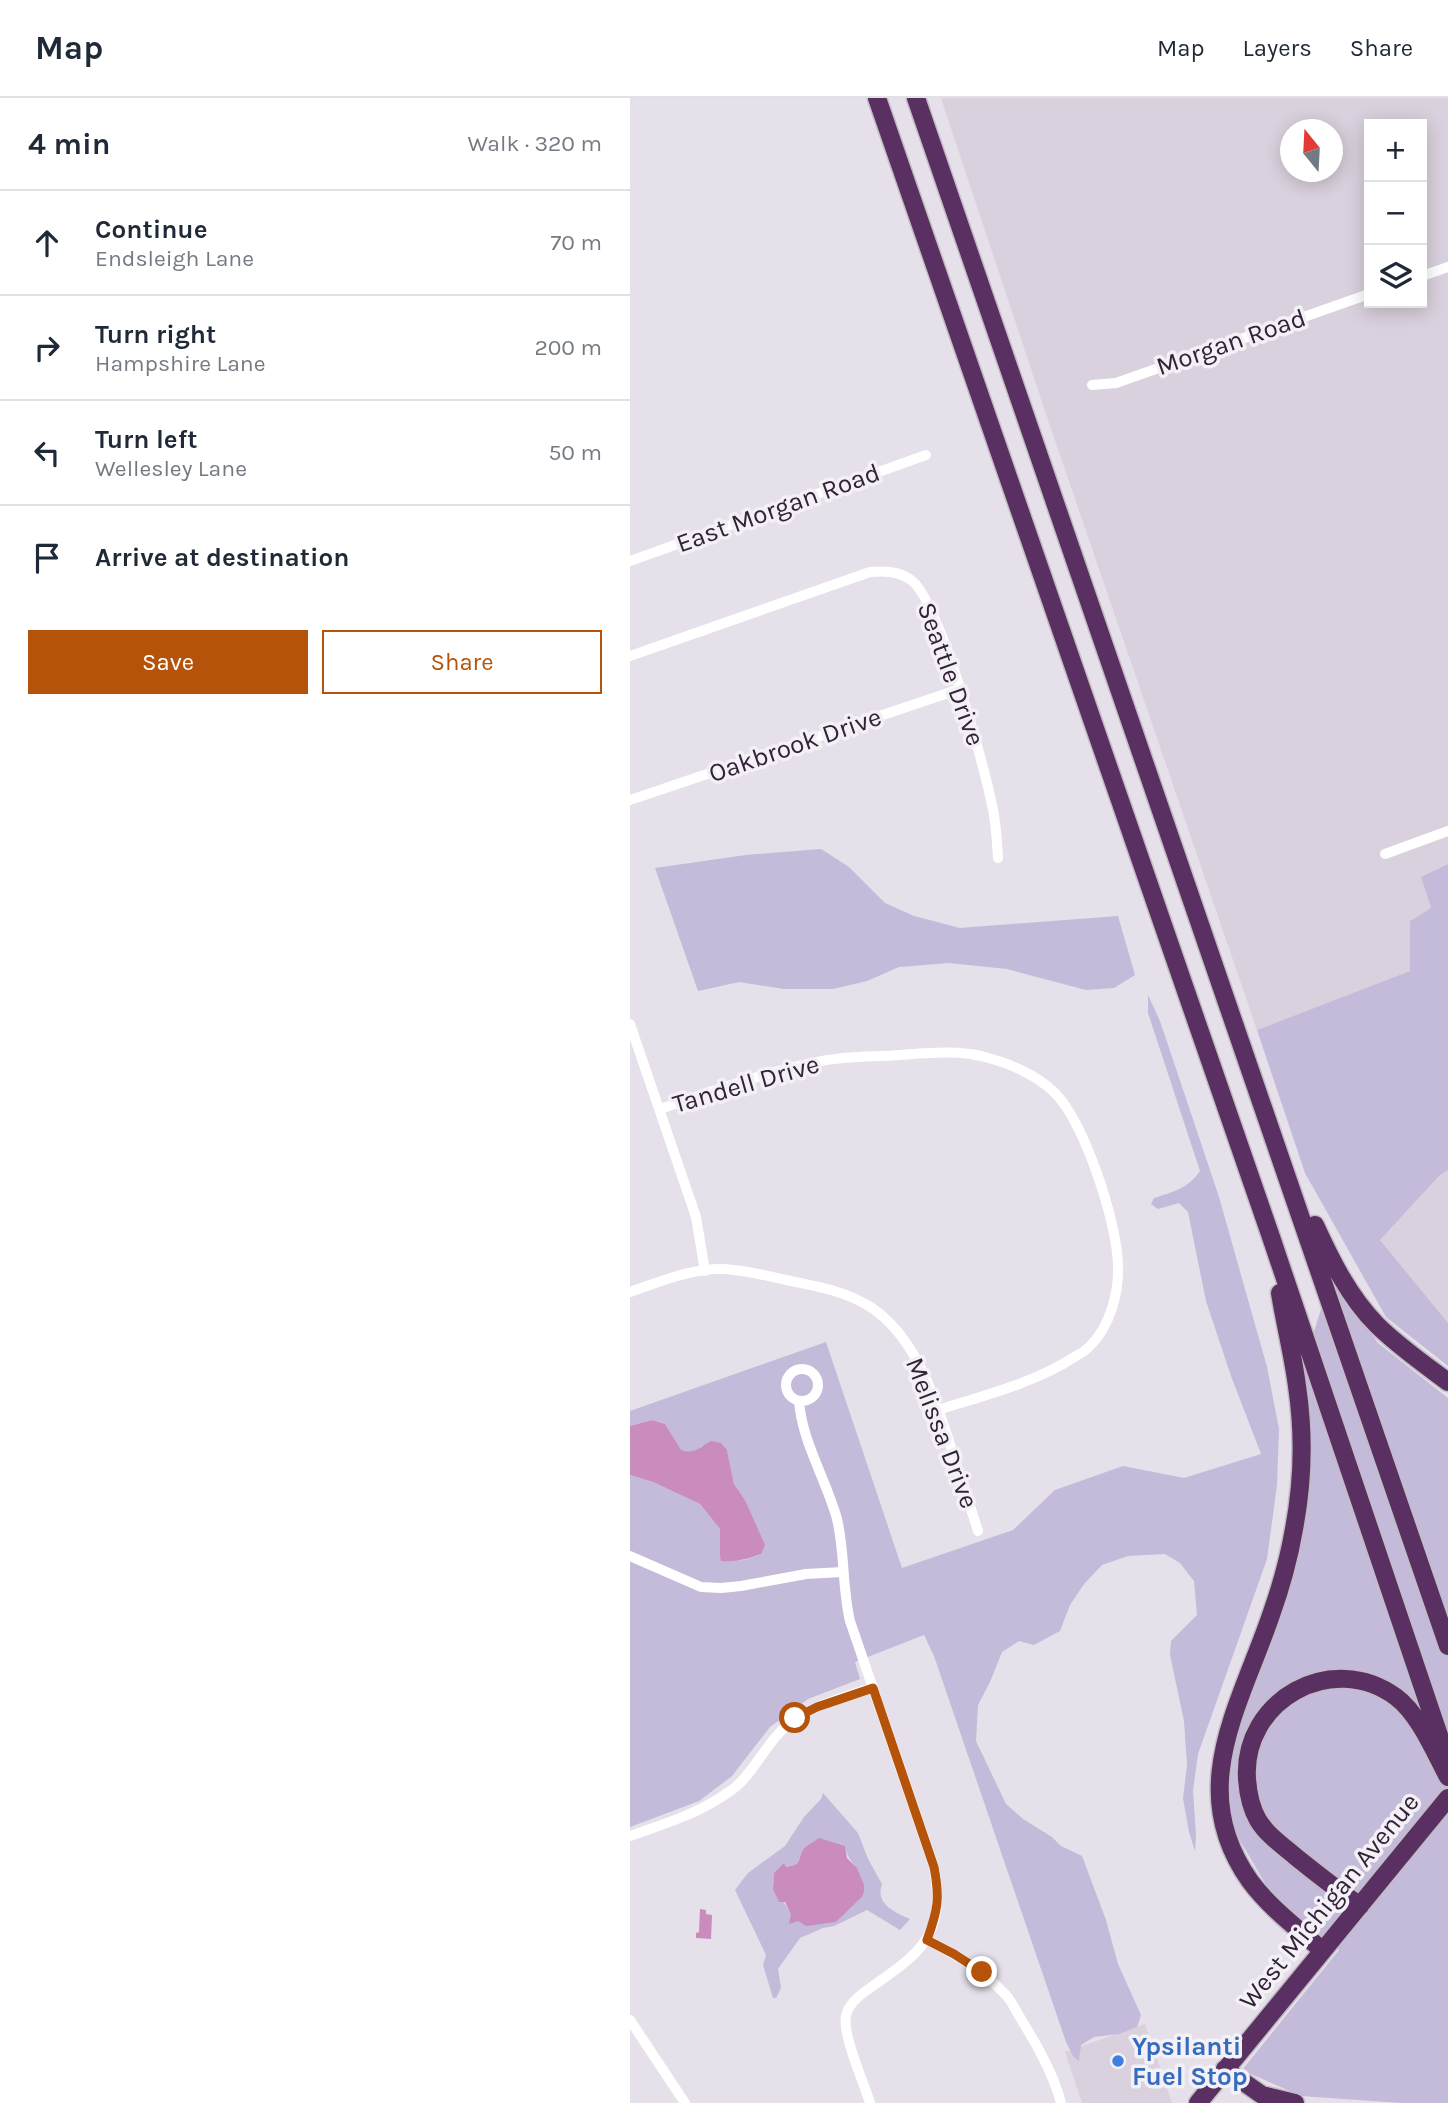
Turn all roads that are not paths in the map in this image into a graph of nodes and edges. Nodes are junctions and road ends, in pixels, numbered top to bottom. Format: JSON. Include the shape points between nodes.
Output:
{"nodes":[{"id":1,"x":866,"y":98,"type":"edge"},
{"id":2,"x":877,"y":98,"type":"edge"},
{"id":3,"x":916,"y":98,"type":"edge"},
{"id":4,"x":918,"y":216,"type":"junction"},
{"id":5,"x":1448,"y":267,"type":"edge"},
{"id":6,"x":1427,"y":274,"type":"edge"},
{"id":7,"x":1364,"y":296,"type":"edge"},
{"id":8,"x":1093,"y":385,"type":"dead end"},
{"id":9,"x":926,"y":455,"type":"dead end"},
{"id":10,"x":630,"y":561,"type":"edge"},
{"id":11,"x":630,"y":656,"type":"edge"},
{"id":12,"x":960,"y":689,"type":"junction"},
{"id":13,"x":630,"y":800,"type":"edge"},
{"id":14,"x":1448,"y":831,"type":"edge"},
{"id":15,"x":1385,"y":854,"type":"dead end"},
{"id":16,"x":998,"y":858,"type":"dead end"},
{"id":17,"x":630,"y":1024,"type":"edge"},
{"id":18,"x":660,"y":1109,"type":"junction"},
{"id":19,"x":1270,"y":1126,"type":"junction"},
{"id":20,"x":1270,"y":1237,"type":"junction"},
{"id":21,"x":705,"y":1271,"type":"junction"},
{"id":22,"x":630,"y":1292,"type":"edge"},
{"id":23,"x":1448,"y":1382,"type":"edge"},
{"id":24,"x":799,"y":1401,"type":"dead end"},
{"id":25,"x":938,"y":1410,"type":"junction"},
{"id":26,"x":978,"y":1531,"type":"dead end"},
{"id":27,"x":630,"y":1556,"type":"edge"},
{"id":28,"x":843,"y":1572,"type":"junction"},
{"id":29,"x":1448,"y":1646,"type":"edge"},
{"id":30,"x":873,"y":1688,"type":"junction"},
{"id":31,"x":1448,"y":1762,"type":"edge"},
{"id":32,"x":1448,"y":1777,"type":"edge"},
{"id":33,"x":1447,"y":1799,"type":"edge"},
{"id":34,"x":630,"y":1836,"type":"edge"},
{"id":35,"x":1360,"y":1906,"type":"junction"},
{"id":36,"x":927,"y":1940,"type":"junction"},
{"id":37,"x":1322,"y":1950,"type":"junction"},
{"id":38,"x":630,"y":2020,"type":"edge"},
{"id":39,"x":1225,"y":2069,"type":"junction"},
{"id":40,"x":685,"y":2103,"type":"edge"},
{"id":41,"x":870,"y":2103,"type":"edge"},
{"id":42,"x":1061,"y":2103,"type":"edge"},
{"id":43,"x":1198,"y":2103,"type":"edge"},
{"id":44,"x":1295,"y":2103,"type":"edge"}],
"edges":[{"from":1,"to":4,"type":"highway"},
{"from":2,"to":4,"type":"highway"},
{"from":3,"to":19,"type":"highway"},
{"from":4,"to":20,"type":"highway"},
{"from":5,"to":6,"type":"street"},
{"from":7,"to":8,"type":"street","name":"Morgan Road","via":[[1116,383]]},
{"from":9,"to":10,"type":"street","name":"East Morgan Road"},
{"from":11,"to":12,"type":"street","name":"Seattle Drive","via":[[883,571],[904,576],[920,589]]},
{"from":12,"to":13,"type":"street","name":"Oakbrook Drive"},
{"from":12,"to":16,"type":"street","name":"Seattle Drive","via":[[984,769]]},
{"from":14,"to":15,"type":"street"},
{"from":17,"to":18,"type":"street"},
{"from":18,"to":21,"type":"street","via":[[696,1217]]},
{"from":18,"to":25,"type":"street","name":"Tandell Drive","via":[[751,1078],[824,1060],[936,1052],[984,1056],[1027,1073],[1055,1093],[1079,1126],[1110,1220],[1118,1264],[1115,1296],[1105,1324],[1089,1348],[1060,1366]]},
{"from":19,"to":23,"type":"highway","via":[[1321,1239],[1353,1295],[1400,1346]]},
{"from":19,"to":29,"type":"highway"},
{"from":20,"to":31,"type":"highway"},
{"from":20,"to":37,"type":"highway","via":[[1297,1385],[1299,1498],[1287,1563],[1227,1734],[1219,1794],[1227,1837],[1243,1870],[1268,1902]]},
{"from":21,"to":22,"type":"street","name":"Melissa Drive"},
{"from":21,"to":25,"type":"street","name":"Melissa Drive","via":[[732,1269],[816,1286],[843,1293],[873,1309],[905,1339]]},
{"from":24,"to":28,"type":"street","via":[[800,1421],[836,1518]]},
{"from":25,"to":26,"type":"street","name":"Melissa Drive"},
{"from":27,"to":28,"type":"street","via":[[701,1587]]},
{"from":28,"to":30,"type":"street","via":[[850,1621]]},
{"from":30,"to":34,"type":"street","via":[[795,1718],[736,1788],[710,1806]]},
{"from":30,"to":36,"type":"street","via":[[934,1867],[937,1912]]},
{"from":32,"to":35,"type":"highway","via":[[1419,1723],[1398,1698],[1377,1686],[1358,1680],[1318,1682],[1297,1690],[1267,1713],[1250,1748],[1246,1769],[1252,1807],[1274,1839]]},
{"from":33,"to":35,"type":"highway","name":"West Michigan Avenue"},
{"from":35,"to":37,"type":"highway","name":"West Michigan Avenue"},
{"from":36,"to":41,"type":"street","via":[[902,1966],[861,1994],[846,2015],[846,2032]]},
{"from":36,"to":42,"type":"street","via":[[982,1972],[1006,1994],[1034,2040]]},
{"from":37,"to":39,"type":"highway","name":"West Michigan Avenue"},
{"from":38,"to":40,"type":"street"},
{"from":39,"to":43,"type":"highway","name":"West Michigan Avenue"},
{"from":39,"to":44,"type":"highway","via":[[1262,2095]]}]}
